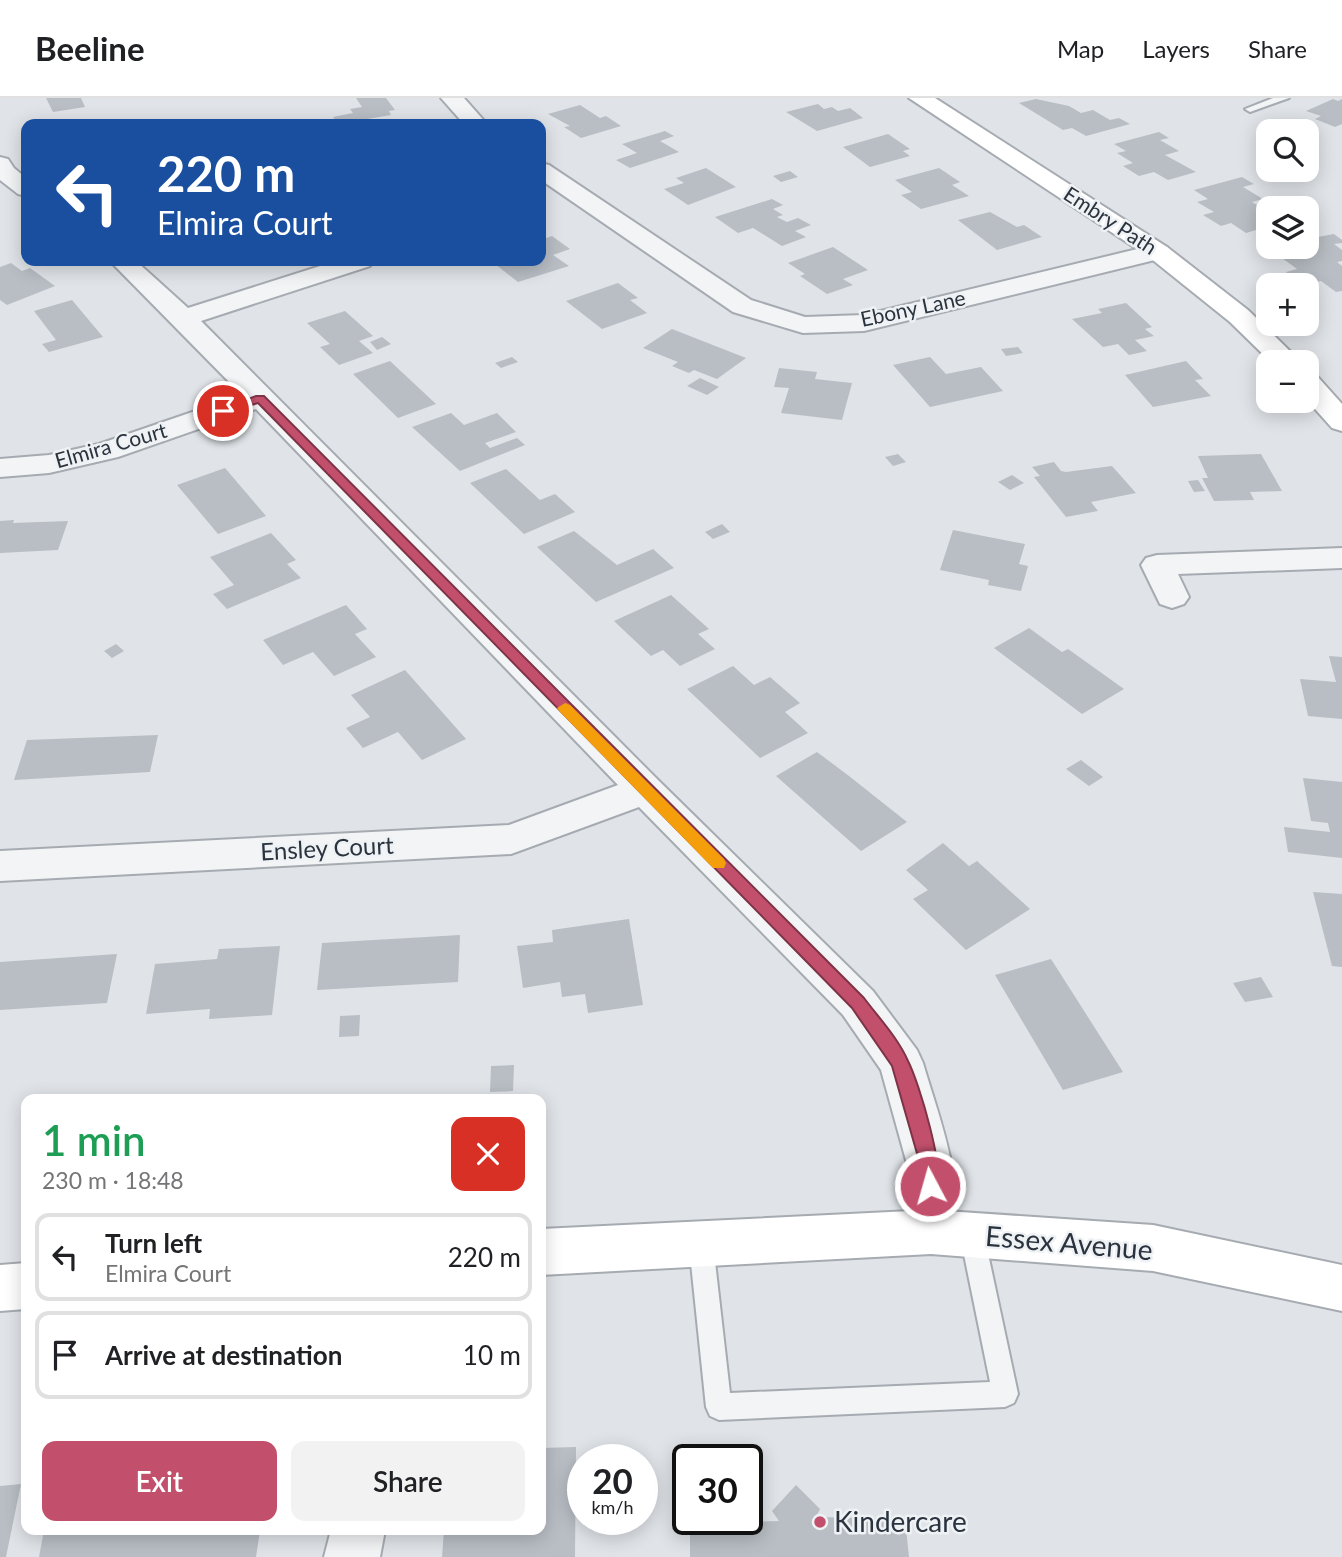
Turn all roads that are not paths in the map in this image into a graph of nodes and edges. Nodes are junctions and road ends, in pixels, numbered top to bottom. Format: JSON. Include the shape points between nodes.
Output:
{"nodes":[{"id":1,"x":452,"y":98,"type":"edge"},
{"id":2,"x":920,"y":98,"type":"edge"},
{"id":3,"x":1284,"y":98,"type":"edge"},
{"id":4,"x":1250,"y":109,"type":"dead end"},
{"id":5,"x":471,"y":119,"type":"edge"},
{"id":6,"x":1,"y":170,"type":"edge"},
{"id":7,"x":546,"y":176,"type":"edge"},
{"id":8,"x":21,"y":184,"type":"edge"},
{"id":9,"x":1158,"y":252,"type":"junction"},
{"id":10,"x":127,"y":266,"type":"edge"},
{"id":11,"x":345,"y":266,"type":"edge"},
{"id":12,"x":183,"y":318,"type":"junction"},
{"id":13,"x":1274,"y":350,"type":"edge"},
{"id":14,"x":1319,"y":396,"type":"edge"},
{"id":15,"x":260,"y":398,"type":"junction"},
{"id":16,"x":1342,"y":422,"type":"edge"},
{"id":17,"x":0,"y":468,"type":"edge"},
{"id":18,"x":1342,"y":558,"type":"edge"},
{"id":19,"x":1171,"y":597,"type":"dead end"},
{"id":20,"x":645,"y":790,"type":"junction"},
{"id":21,"x":0,"y":866,"type":"edge"},
{"id":22,"x":951,"y":1234,"type":"junction"},
{"id":23,"x":701,"y":1244,"type":"junction"},
{"id":24,"x":546,"y":1252,"type":"edge"},
{"id":25,"x":21,"y":1286,"type":"edge"},
{"id":26,"x":0,"y":1288,"type":"edge"},
{"id":27,"x":1342,"y":1288,"type":"edge"},
{"id":28,"x":357,"y":1535,"type":"edge"},
{"id":29,"x":352,"y":1557,"type":"edge"}],
"edges":[{"from":1,"to":5,"type":"street"},
{"from":2,"to":9,"type":"street","name":"Embry Path"},
{"from":3,"to":4,"type":"lane"},
{"from":6,"to":8,"type":"street"},
{"from":7,"to":9,"type":"street","name":"Ebony Lane","via":[[563,196],[742,306],[803,325],[864,323]]},
{"from":9,"to":13,"type":"street","name":"Embry Path"},
{"from":10,"to":12,"type":"street"},
{"from":11,"to":12,"type":"street"},
{"from":12,"to":15,"type":"street"},
{"from":14,"to":16,"type":"street"},
{"from":15,"to":17,"type":"street","name":"Elmira Court","via":[[107,451],[49,464]]},
{"from":15,"to":20,"type":"street"},
{"from":18,"to":19,"type":"street","via":[[1157,565]]},
{"from":20,"to":21,"type":"street","name":"Ensley Court","via":[[511,839]]},
{"from":20,"to":22,"type":"street","via":[[858,1003],[901,1063]]},
{"from":22,"to":23,"type":"street","name":"Essex Avenue"},
{"from":22,"to":23,"type":"lane","via":[[1005,1394],[719,1407]]},
{"from":22,"to":27,"type":"street","name":"Essex Avenue","via":[[1153,1248]]},
{"from":23,"to":24,"type":"street","name":"Essex Avenue"},
{"from":25,"to":26,"type":"street"},
{"from":28,"to":29,"type":"street"}]}
